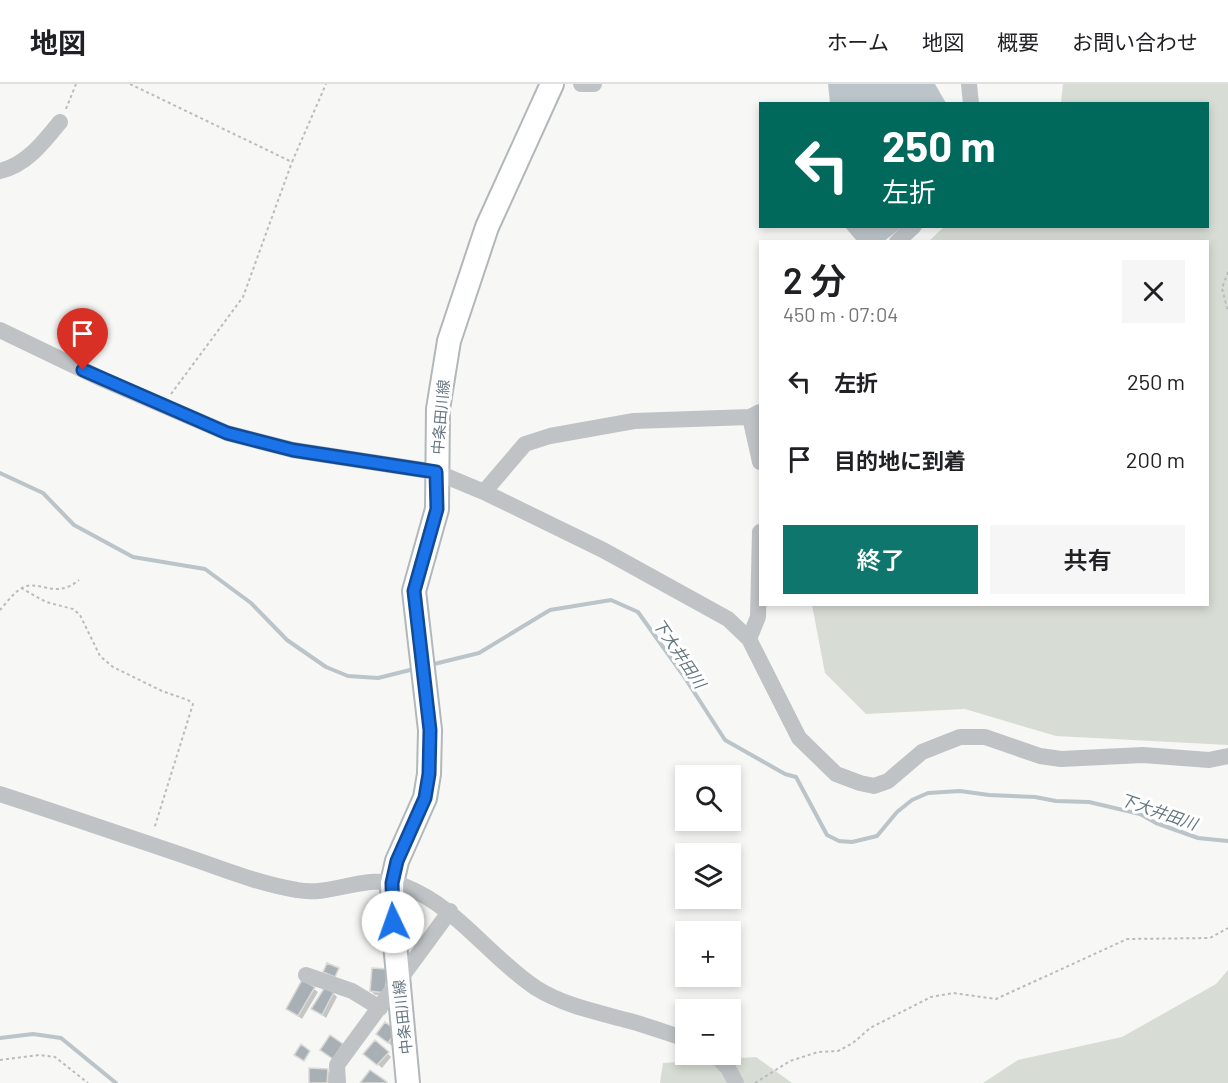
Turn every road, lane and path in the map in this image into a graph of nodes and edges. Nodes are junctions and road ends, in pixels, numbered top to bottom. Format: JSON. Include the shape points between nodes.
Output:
{"nodes":[{"id":1,"x":76,"y":84,"type":"edge"},
{"id":2,"x":130,"y":84,"type":"edge"},
{"id":3,"x":326,"y":84,"type":"edge"},
{"id":4,"x":552,"y":84,"type":"edge"},
{"id":5,"x":581,"y":84,"type":"edge"},
{"id":6,"x":594,"y":84,"type":"edge"},
{"id":7,"x":969,"y":84,"type":"edge"},
{"id":8,"x":970,"y":102,"type":"edge"},
{"id":9,"x":60,"y":122,"type":"joint"},
{"id":10,"x":292,"y":162,"type":"junction"},
{"id":11,"x":0,"y":171,"type":"edge"},
{"id":12,"x":912,"y":228,"type":"edge"},
{"id":13,"x":899,"y":240,"type":"edge"},
{"id":14,"x":1228,"y":272,"type":"edge"},
{"id":15,"x":1228,"y":312,"type":"edge"},
{"id":16,"x":0,"y":330,"type":"edge"},
{"id":17,"x":163,"y":405,"type":"junction"},
{"id":18,"x":755,"y":414,"type":"edge"},
{"id":19,"x":759,"y":452,"type":"edge"},
{"id":20,"x":436,"y":472,"type":"junction"},
{"id":21,"x":484,"y":492,"type":"junction"},
{"id":22,"x":759,"y":574,"type":"edge"},
{"id":23,"x":79,"y":580,"type":"dead end"},
{"id":24,"x":21,"y":588,"type":"junction"},
{"id":25,"x":0,"y":610,"type":"edge"},
{"id":26,"x":749,"y":639,"type":"junction"},
{"id":27,"x":1228,"y":756,"type":"edge"},
{"id":28,"x":0,"y":794,"type":"edge"},
{"id":29,"x":149,"y":844,"type":"junction"},
{"id":30,"x":392,"y":883,"type":"junction"},
{"id":31,"x":450,"y":911,"type":"junction"},
{"id":32,"x":1228,"y":928,"type":"edge"},
{"id":33,"x":306,"y":975,"type":"dead end"},
{"id":34,"x":399,"y":984,"type":"junction"},
{"id":35,"x":380,"y":1008,"type":"junction"},
{"id":36,"x":675,"y":1036,"type":"edge"},
{"id":37,"x":0,"y":1060,"type":"edge"},
{"id":38,"x":725,"y":1065,"type":"edge"},
{"id":39,"x":88,"y":1083,"type":"edge"},
{"id":40,"x":338,"y":1083,"type":"edge"},
{"id":41,"x":408,"y":1083,"type":"edge"},
{"id":42,"x":736,"y":1083,"type":"edge"},
{"id":43,"x":755,"y":1083,"type":"edge"}],
"edges":[{"from":1,"to":9,"type":"path"},
{"from":2,"to":10,"type":"path"},
{"from":3,"to":10,"type":"path"},
{"from":4,"to":20,"type":"main road","name":"中条田川線","via":[[487,227],[449,341],[438,409]]},
{"from":5,"to":6,"type":"street"},
{"from":7,"to":8,"type":"street"},
{"from":9,"to":11,"type":"street","via":[[38,148],[12,168]]},
{"from":10,"to":17,"type":"path","via":[[243,297]]},
{"from":12,"to":13,"type":"street"},
{"from":14,"to":15,"type":"path","via":[[1222,288]]},
{"from":16,"to":17,"type":"street"},
{"from":17,"to":20,"type":"street","via":[[227,433],[293,450]]},
{"from":18,"to":19,"type":"street"},
{"from":18,"to":21,"type":"street","via":[[634,421],[550,436],[525,444]]},
{"from":20,"to":21,"type":"street"},
{"from":20,"to":30,"type":"main road","name":"中条田川線","via":[[437,509],[414,591],[430,730],[429,774],[425,798],[397,861]]},
{"from":21,"to":26,"type":"street","via":[[603,550],[728,619]]},
{"from":22,"to":26,"type":"street","via":[[758,617]]},
{"from":23,"to":24,"type":"path","via":[[69,589]]},
{"from":24,"to":25,"type":"path"},
{"from":24,"to":29,"type":"path","via":[[80,615],[100,656],[113,667],[193,704]]},
{"from":26,"to":27,"type":"street","via":[[799,738],[836,774],[860,783],[874,786],[888,782],[922,753],[960,737],[986,737],[1040,756],[1061,759],[1143,755],[1209,760]]},
{"from":28,"to":29,"type":"street"},
{"from":29,"to":30,"type":"street","via":[[299,891],[356,882]]},
{"from":30,"to":31,"type":"street"},
{"from":30,"to":34,"type":"main road","name":"中条田川線"},
{"from":31,"to":34,"type":"street"},
{"from":31,"to":36,"type":"street","via":[[494,955],[537,988],[581,1010]]},
{"from":32,"to":43,"type":"path","via":[[1210,939],[1127,939],[996,999],[953,993],[931,997],[870,1028],[838,1051],[818,1052],[790,1061]]},
{"from":33,"to":35,"type":"street","via":[[352,991]]},
{"from":34,"to":35,"type":"street"},
{"from":34,"to":41,"type":"main road","name":"中条田川線"},
{"from":35,"to":40,"type":"street","via":[[337,1065]]},
{"from":37,"to":39,"type":"path","via":[[39,1054],[55,1057]]},
{"from":38,"to":42,"type":"street"}]}
